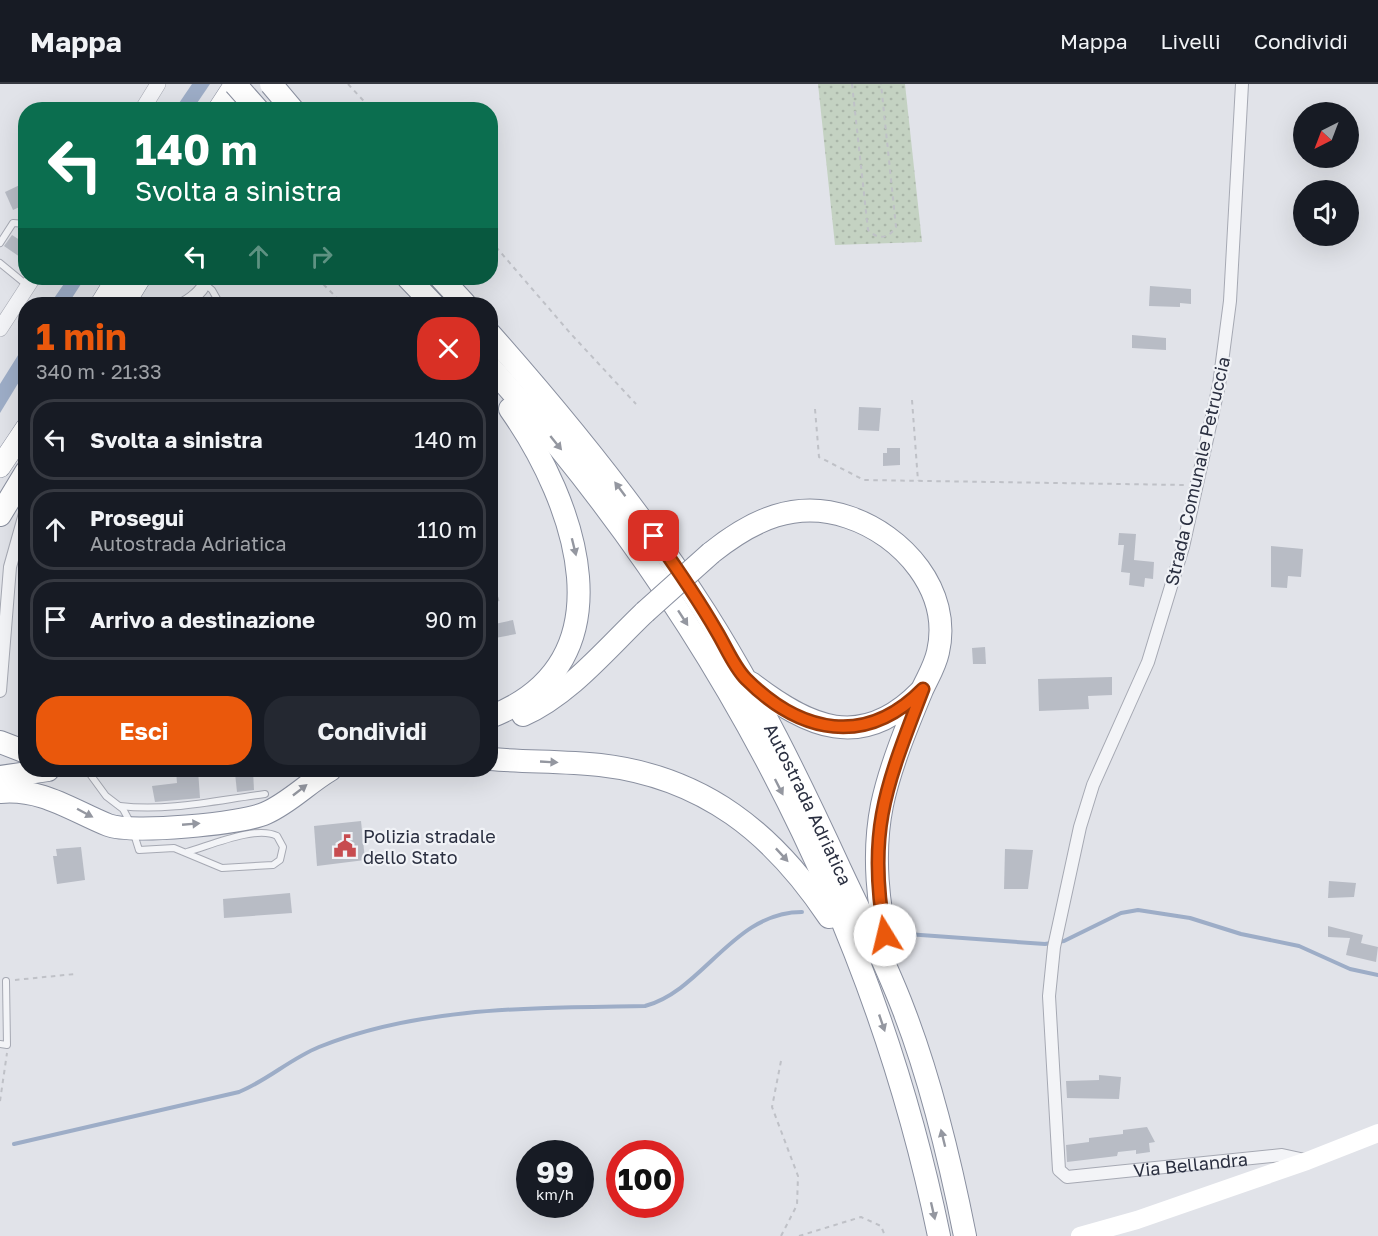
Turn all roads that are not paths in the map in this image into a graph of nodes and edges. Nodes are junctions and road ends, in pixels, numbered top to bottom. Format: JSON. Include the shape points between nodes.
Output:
{"nodes":[{"id":1,"x":158,"y":84,"type":"edge"},
{"id":2,"x":235,"y":84,"type":"edge"},
{"id":3,"x":262,"y":84,"type":"edge"},
{"id":4,"x":271,"y":84,"type":"edge"},
{"id":5,"x":276,"y":84,"type":"edge"},
{"id":6,"x":1242,"y":84,"type":"edge"},
{"id":7,"x":147,"y":102,"type":"edge"},
{"id":8,"x":223,"y":102,"type":"edge"},
{"id":9,"x":250,"y":102,"type":"edge"},
{"id":10,"x":251,"y":102,"type":"edge"},
{"id":11,"x":264,"y":102,"type":"edge"},
{"id":12,"x":286,"y":102,"type":"edge"},
{"id":13,"x":18,"y":223,"type":"edge"},
{"id":14,"x":0,"y":243,"type":"edge"},
{"id":15,"x":0,"y":263,"type":"edge"},
{"id":16,"x":18,"y":274,"type":"edge"},
{"id":17,"x":202,"y":285,"type":"edge"},
{"id":18,"x":414,"y":285,"type":"edge"},
{"id":19,"x":447,"y":285,"type":"edge"},
{"id":20,"x":190,"y":297,"type":"edge"},
{"id":21,"x":425,"y":297,"type":"edge"},
{"id":22,"x":459,"y":297,"type":"edge"},
{"id":23,"x":18,"y":302,"type":"edge"},
{"id":24,"x":0,"y":329,"type":"edge"},
{"id":25,"x":498,"y":343,"type":"edge"},
{"id":26,"x":498,"y":377,"type":"edge"},
{"id":27,"x":498,"y":395,"type":"edge"},
{"id":28,"x":18,"y":440,"type":"edge"},
{"id":29,"x":0,"y":467,"type":"edge"},
{"id":30,"x":18,"y":472,"type":"edge"},
{"id":31,"x":18,"y":485,"type":"edge"},
{"id":32,"x":0,"y":499,"type":"edge"},
{"id":33,"x":0,"y":515,"type":"edge"},
{"id":34,"x":18,"y":538,"type":"edge"},
{"id":35,"x":745,"y":678,"type":"junction"},
{"id":36,"x":923,"y":689,"type":"junction"},
{"id":37,"x":0,"y":691,"type":"edge"},
{"id":38,"x":498,"y":713,"type":"edge"},
{"id":39,"x":498,"y":724,"type":"edge"},
{"id":40,"x":0,"y":742,"type":"edge"},
{"id":41,"x":18,"y":749,"type":"edge"},
{"id":42,"x":498,"y":760,"type":"edge"},
{"id":43,"x":18,"y":774,"type":"edge"},
{"id":44,"x":0,"y":777,"type":"edge"},
{"id":45,"x":92,"y":777,"type":"edge"},
{"id":46,"x":320,"y":777,"type":"edge"},
{"id":47,"x":0,"y":792,"type":"edge"},
{"id":48,"x":265,"y":794,"type":"dead end"},
{"id":49,"x":119,"y":806,"type":"junction"},
{"id":50,"x":133,"y":829,"type":"junction"},
{"id":51,"x":187,"y":852,"type":"junction"},
{"id":52,"x":1055,"y":942,"type":"joint"},
{"id":53,"x":862,"y":968,"type":"junction"},
{"id":54,"x":6,"y":981,"type":"road end"},
{"id":55,"x":898,"y":994,"type":"junction"},
{"id":56,"x":4,"y":1045,"type":"edge"},
{"id":57,"x":1378,"y":1133,"type":"edge"},
{"id":58,"x":1307,"y":1161,"type":"junction"},
{"id":59,"x":939,"y":1236,"type":"edge"},
{"id":60,"x":965,"y":1236,"type":"edge"},
{"id":61,"x":1080,"y":1236,"type":"edge"}],
"edges":[{"from":1,"to":7,"type":"street"},
{"from":2,"to":8,"type":"highway"},
{"from":2,"to":10,"type":"highway","bridge":true},
{"from":3,"to":9,"type":"highway"},
{"from":4,"to":12,"type":"highway","bridge":true},
{"from":5,"to":11,"type":"street"},
{"from":6,"to":52,"type":"street","name":"Strada Comunale Petruccia","via":[[1230,301],[1219,385],[1197,486],[1148,662],[1093,785]]},
{"from":13,"to":14,"type":"lane","via":[[13,223]]},
{"from":15,"to":16,"type":"lane"},
{"from":17,"to":20,"type":"street"},
{"from":18,"to":21,"type":"highway"},
{"from":19,"to":22,"type":"highway"},
{"from":23,"to":24,"type":"street"},
{"from":35,"to":25,"type":"highway","name":"Autostrada Adriatica","one_way":true,"via":[[634,507],[558,410]]},
{"from":26,"to":53,"type":"highway","name":"Autostrada Adriatica","one_way":true,"via":[[600,498],[689,627],[784,796]]},
{"from":27,"to":38,"type":"highway","one_way":true,"via":[[531,439],[547,469],[573,540],[580,587],[577,619],[559,664],[532,694]]},
{"from":28,"to":29,"type":"highway"},
{"from":30,"to":32,"type":"highway"},
{"from":31,"to":33,"type":"highway"},
{"from":34,"to":37,"type":"street","via":[[10,567]]},
{"from":35,"to":36,"type":"highway","via":[[796,715],[841,728],[882,720]]},
{"from":35,"to":55,"type":"highway","name":"Autostrada Adriatica","via":[[810,805]]},
{"from":36,"to":39,"type":"highway","bridge":true,"via":[[938,650],[939,623],[936,604],[918,566],[876,530],[840,514],[796,510],[753,523],[711,553],[550,699],[526,714]]},
{"from":36,"to":55,"type":"highway","via":[[889,778],[877,845],[880,907]]},
{"from":40,"to":41,"type":"highway"},
{"from":42,"to":53,"type":"highway","one_way":true,"via":[[623,769],[671,782],[720,806],[758,832],[786,859]]},
{"from":43,"to":44,"type":"highway"},
{"from":45,"to":49,"type":"lane"},
{"from":50,"to":46,"type":"highway","one_way":true,"via":[[257,817]]},
{"from":47,"to":50,"type":"highway","one_way":true,"via":[[48,797],[108,825]]},
{"from":48,"to":49,"type":"lane","via":[[186,806]]},
{"from":49,"to":50,"type":"lane"},
{"from":50,"to":51,"type":"lane","via":[[139,850],[167,847]]},
{"from":51,"to":51,"type":"lane","via":[[212,866],[236,868],[273,865],[280,860],[284,847],[277,836],[265,832]]},
{"from":52,"to":58,"type":"street","name":"Via Bellandra","via":[[1049,996],[1059,1170],[1067,1178],[1282,1155]]},
{"from":53,"to":59,"type":"highway","name":"Autostrada Adriatica","one_way":true,"via":[[892,1054]]},
{"from":54,"to":56,"type":"lane"},
{"from":60,"to":55,"type":"highway","name":"Autostrada Adriatica","one_way":true,"via":[[934,1104]]},
{"from":57,"to":58,"type":"main road"},
{"from":58,"to":61,"type":"main road","name":"Via Bellandra"}]}
